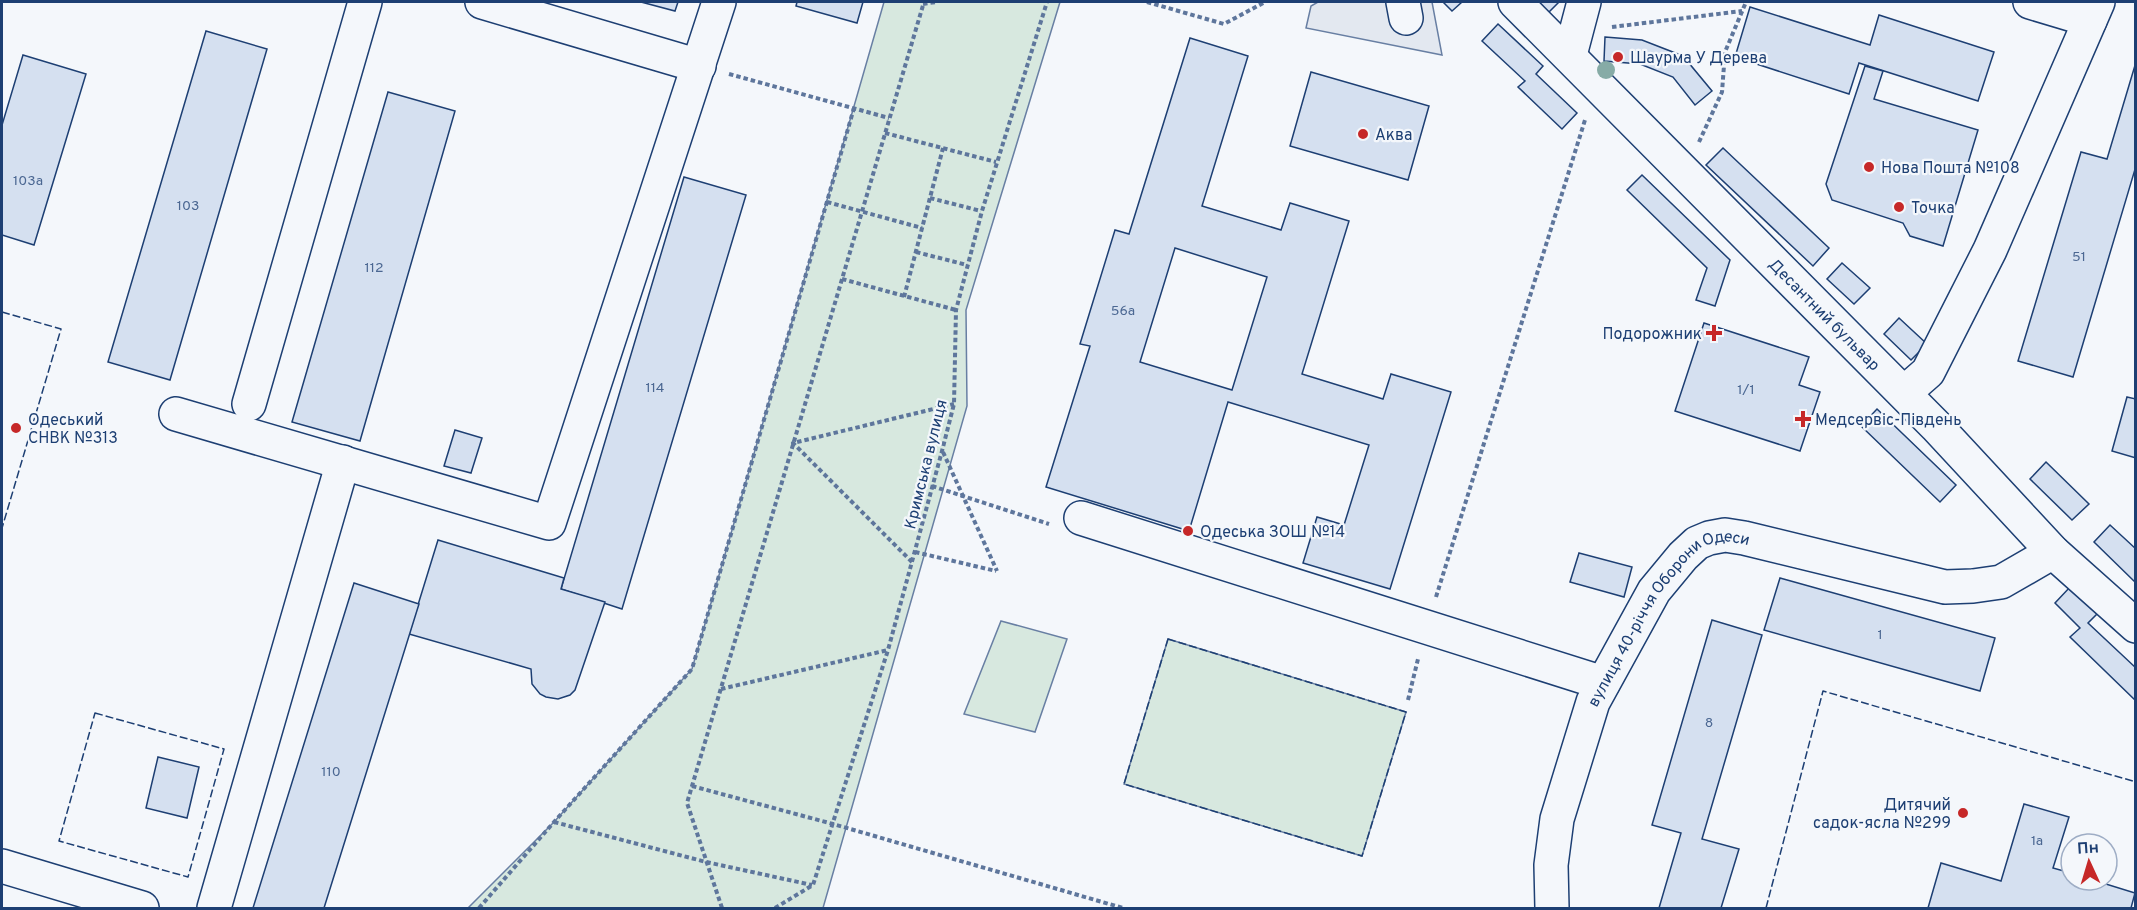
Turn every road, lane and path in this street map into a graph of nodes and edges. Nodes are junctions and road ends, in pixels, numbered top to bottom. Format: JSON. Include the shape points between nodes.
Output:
{"nodes":[{"id":1,"x":365,"y":2,"type":"edge"},
{"id":2,"x":482,"y":2,"type":"edge"},
{"id":3,"x":719,"y":2,"type":"edge"},
{"id":4,"x":936,"y":2,"type":"edge"},
{"id":5,"x":1047,"y":2,"type":"edge"},
{"id":6,"x":1147,"y":2,"type":"edge"},
{"id":7,"x":1265,"y":2,"type":"edge"},
{"id":8,"x":1515,"y":2,"type":"edge"},
{"id":9,"x":1746,"y":2,"type":"edge"},
{"id":10,"x":2030,"y":2,"type":"edge"},
{"id":11,"x":924,"y":3,"type":"edge"},
{"id":12,"x":1742,"y":11,"type":"junction"},
{"id":13,"x":2094,"y":11,"type":"edge"},
{"id":14,"x":1577,"y":29,"type":"edge"},
{"id":15,"x":699,"y":66,"type":"junction"},
{"id":16,"x":1597,"y":82,"type":"junction"},
{"id":17,"x":854,"y":108,"type":"junction"},
{"id":18,"x":889,"y":118,"type":"junction"},
{"id":19,"x":885,"y":133,"type":"junction"},
{"id":20,"x":943,"y":148,"type":"junction"},
{"id":21,"x":996,"y":162,"type":"junction"},
{"id":22,"x":1685,"y":172,"type":"junction"},
{"id":23,"x":930,"y":198,"type":"junction"},
{"id":24,"x":827,"y":202,"type":"junction"},
{"id":25,"x":982,"y":211,"type":"junction"},
{"id":26,"x":861,"y":212,"type":"junction"},
{"id":27,"x":922,"y":228,"type":"junction"},
{"id":28,"x":916,"y":252,"type":"junction"},
{"id":29,"x":967,"y":265,"type":"junction"},
{"id":30,"x":842,"y":279,"type":"junction"},
{"id":31,"x":904,"y":297,"type":"junction"},
{"id":32,"x":956,"y":310,"type":"junction"},
{"id":33,"x":1904,"y":393,"type":"junction"},
{"id":34,"x":249,"y":404,"type":"dead end"},
{"id":35,"x":954,"y":404,"type":"junction"},
{"id":36,"x":176,"y":414,"type":"dead end"},
{"id":37,"x":793,"y":443,"type":"junction"},
{"id":38,"x":942,"y":451,"type":"junction"},
{"id":39,"x":343,"y":462,"type":"junction"},
{"id":40,"x":1081,"y":518,"type":"dead end"},
{"id":41,"x":915,"y":552,"type":"junction"},
{"id":42,"x":2053,"y":552,"type":"junction"},
{"id":43,"x":912,"y":562,"type":"junction"},
{"id":44,"x":1435,"y":600,"type":"dead end"},
{"id":45,"x":2136,"y":626,"type":"edge"},
{"id":46,"x":888,"y":650,"type":"junction"},
{"id":47,"x":1419,"y":656,"type":"dead end"},
{"id":48,"x":1603,"y":683,"type":"junction"},
{"id":49,"x":720,"y":689,"type":"junction"},
{"id":50,"x":1408,"y":700,"type":"dead end"},
{"id":51,"x":692,"y":786,"type":"junction"},
{"id":52,"x":554,"y":822,"type":"junction"},
{"id":53,"x":833,"y":824,"type":"junction"},
{"id":54,"x":706,"y":862,"type":"junction"},
{"id":55,"x":2,"y":866,"type":"edge"},
{"id":56,"x":813,"y":885,"type":"junction"},
{"id":57,"x":142,"y":909,"type":"edge"},
{"id":58,"x":214,"y":909,"type":"edge"},
{"id":59,"x":479,"y":909,"type":"edge"},
{"id":60,"x":722,"y":909,"type":"edge"},
{"id":61,"x":775,"y":909,"type":"edge"},
{"id":62,"x":1123,"y":909,"type":"edge"},
{"id":63,"x":1552,"y":909,"type":"edge"}],
"edges":[{"from":1,"to":34,"type":"street"},
{"from":2,"to":15,"type":"street"},
{"from":3,"to":15,"type":"street"},
{"from":4,"to":11,"type":"path"},
{"from":5,"to":21,"type":"path","name":"Кримська вулиця"},
{"from":6,"to":7,"type":"path","via":[[1224,24]]},
{"from":8,"to":14,"type":"street","name":"Десантний бульвар"},
{"from":9,"to":12,"type":"path"},
{"from":10,"to":13,"type":"street"},
{"from":11,"to":18,"type":"path"},
{"from":12,"to":14,"type":"path"},
{"from":12,"to":22,"type":"path","via":[[1725,52],[1722,92]]},
{"from":13,"to":33,"type":"street","via":[[1990,250],[1928,372]]},
{"from":14,"to":16,"type":"street","name":"Десантний бульвар"},
{"from":15,"to":17,"type":"path"},
{"from":15,"to":39,"type":"street","via":[[549,523]]},
{"from":16,"to":22,"type":"street","name":"Десантний бульвар"},
{"from":16,"to":44,"type":"path"},
{"from":17,"to":18,"type":"path"},
{"from":17,"to":24,"type":"path"},
{"from":18,"to":19,"type":"path"},
{"from":19,"to":20,"type":"path"},
{"from":19,"to":26,"type":"path"},
{"from":20,"to":21,"type":"path"},
{"from":20,"to":23,"type":"path"},
{"from":21,"to":25,"type":"path","name":"Кримська вулиця"},
{"from":22,"to":33,"type":"street","name":"Десантний бульвар"},
{"from":23,"to":25,"type":"path"},
{"from":23,"to":27,"type":"path"},
{"from":24,"to":26,"type":"path"},
{"from":24,"to":52,"type":"path","via":[[692,669]]},
{"from":25,"to":29,"type":"path","name":"Кримська вулиця"},
{"from":26,"to":27,"type":"path"},
{"from":26,"to":30,"type":"path"},
{"from":27,"to":28,"type":"path"},
{"from":28,"to":29,"type":"path"},
{"from":28,"to":31,"type":"path"},
{"from":29,"to":32,"type":"path","name":"Кримська вулиця"},
{"from":30,"to":31,"type":"path"},
{"from":30,"to":37,"type":"path"},
{"from":31,"to":32,"type":"path"},
{"from":32,"to":35,"type":"path","name":"Кримська вулиця"},
{"from":33,"to":42,"type":"street","name":"Десантний бульвар"},
{"from":35,"to":37,"type":"path"},
{"from":35,"to":38,"type":"path","name":"Кримська вулиця"},
{"from":36,"to":39,"type":"street"},
{"from":37,"to":43,"type":"path"},
{"from":37,"to":49,"type":"path"},
{"from":38,"to":41,"type":"path","name":"Кримська вулиця"},
{"from":38,"to":41,"type":"path","via":[[997,571]]},
{"from":39,"to":58,"type":"street"},
{"from":40,"to":48,"type":"street"},
{"from":41,"to":43,"type":"path","name":"Кримська вулиця"},
{"from":42,"to":45,"type":"street","name":"Десантний бульвар"},
{"from":42,"to":48,"type":"street","name":"вулиця 40-річчя Оборони Одеси","via":[[2001,582],[1945,587],[1744,538],[1709,538],[1696,543],[1654,591]]},
{"from":43,"to":46,"type":"path","name":"Кримська вулиця"},
{"from":46,"to":49,"type":"path"},
{"from":46,"to":53,"type":"path","name":"Кримська вулиця"},
{"from":47,"to":50,"type":"path"},
{"from":48,"to":63,"type":"street","name":"вулиця 40-річчя Оборони Одеси","via":[[1593,702],[1557,819],[1551,865]]},
{"from":49,"to":51,"type":"path"},
{"from":51,"to":53,"type":"path"},
{"from":51,"to":54,"type":"path","via":[[687,803]]},
{"from":52,"to":54,"type":"path"},
{"from":52,"to":59,"type":"path"},
{"from":53,"to":56,"type":"path","name":"Кримська вулиця"},
{"from":53,"to":62,"type":"path"},
{"from":54,"to":56,"type":"path"},
{"from":54,"to":60,"type":"path"},
{"from":55,"to":57,"type":"street"},
{"from":56,"to":61,"type":"path"}]}
